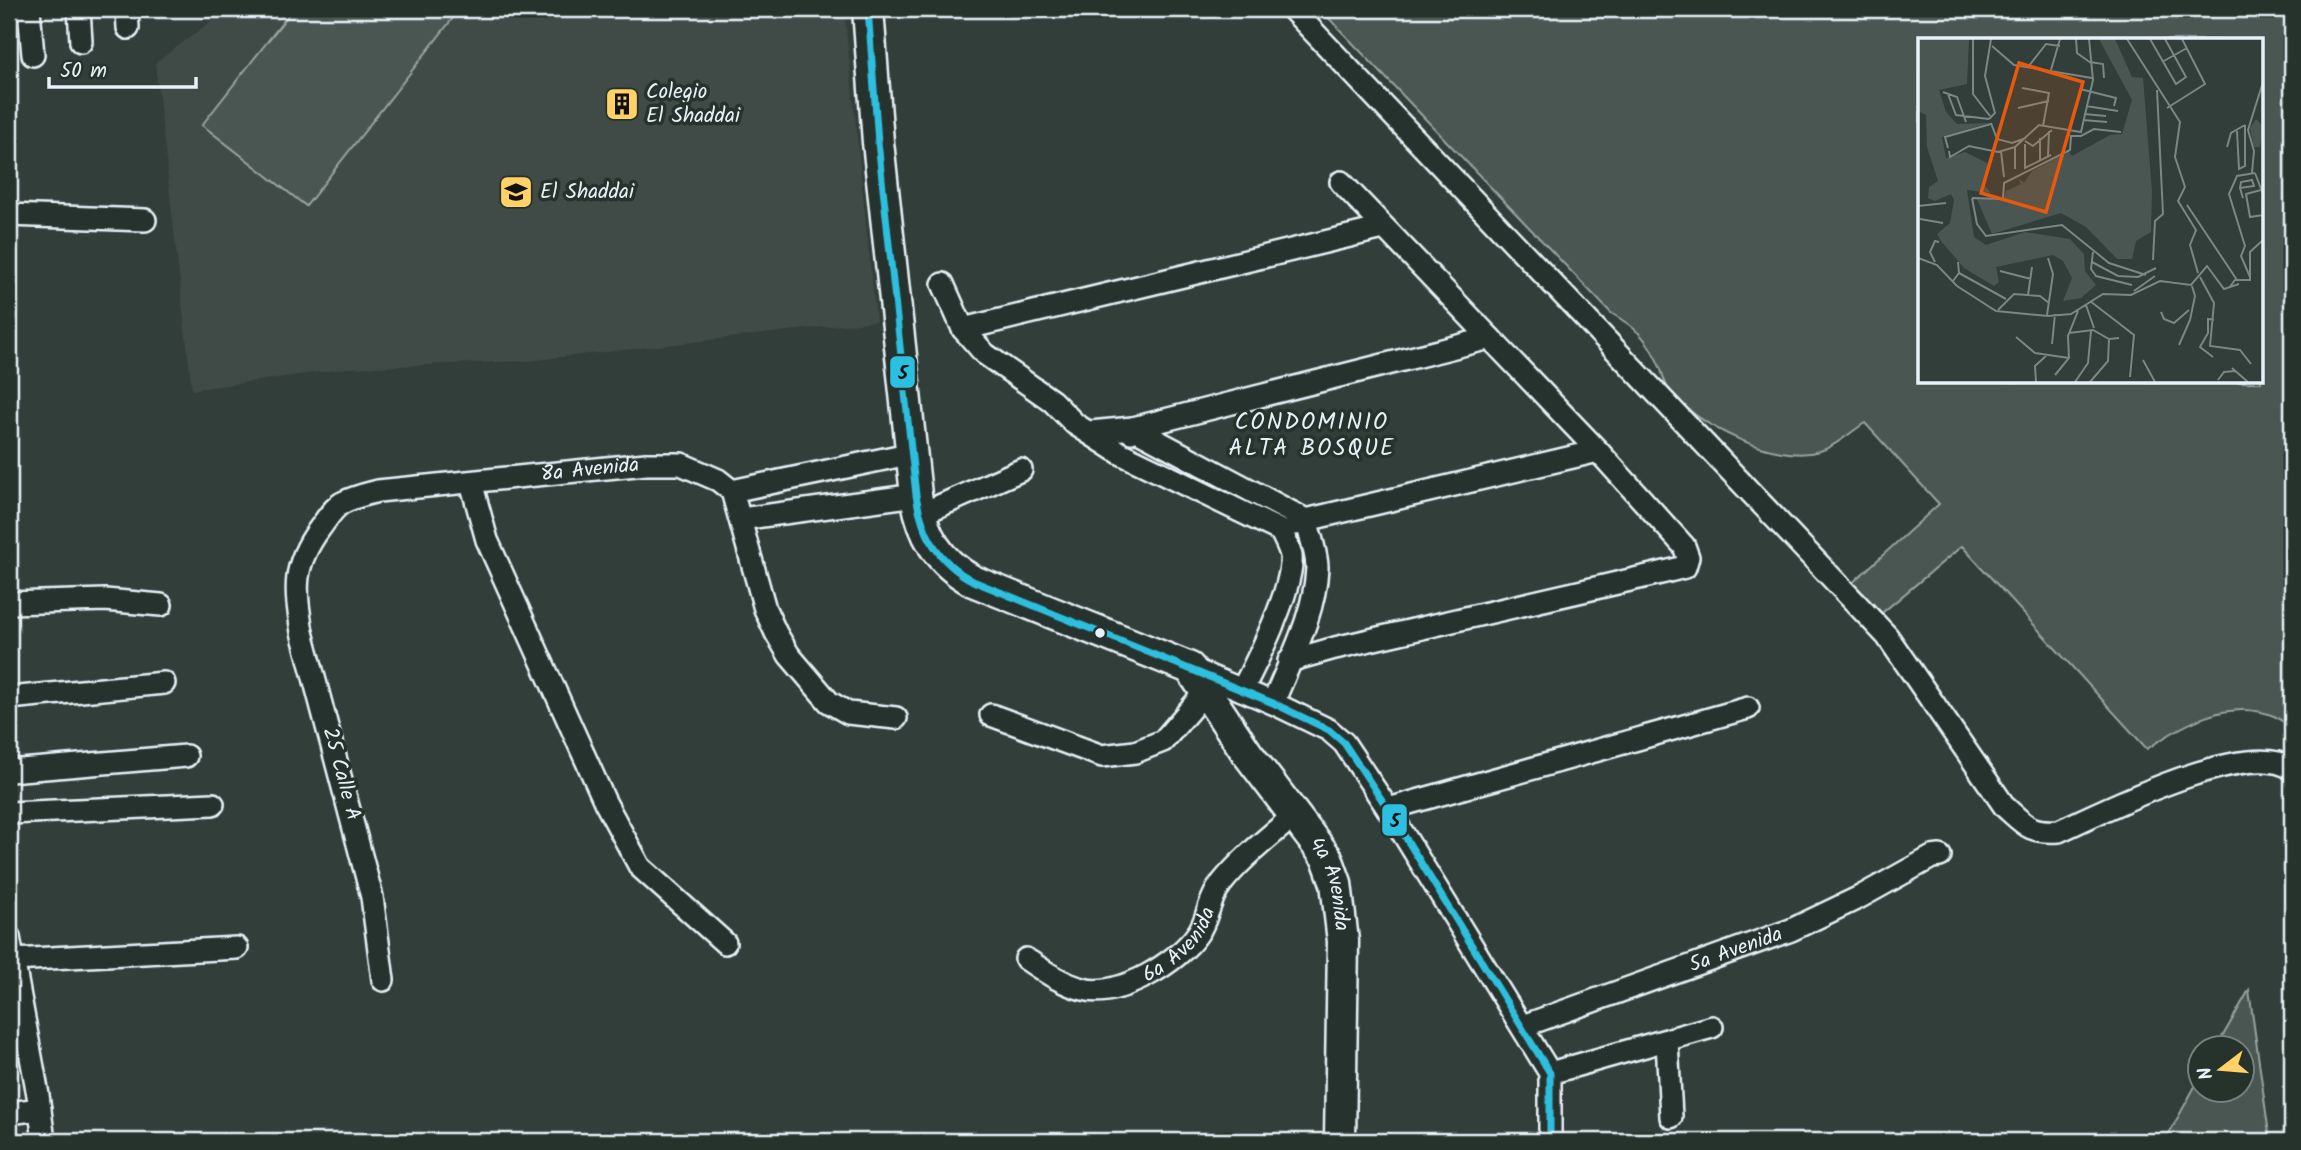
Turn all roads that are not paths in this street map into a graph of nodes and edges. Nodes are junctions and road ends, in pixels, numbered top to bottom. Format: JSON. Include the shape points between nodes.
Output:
{"nodes":[{"id":1,"x":29,"y":9,"type":"edge"},
{"id":2,"x":79,"y":9,"type":"edge"},
{"id":3,"x":869,"y":9,"type":"edge"},
{"id":4,"x":1292,"y":9,"type":"edge"},
{"id":5,"x":81,"y":42,"type":"dead end"},
{"id":6,"x":33,"y":55,"type":"dead end"},
{"id":7,"x":1342,"y":182,"type":"dead end"},
{"id":8,"x":9,"y":215,"type":"edge"},
{"id":9,"x":145,"y":220,"type":"dead end"},
{"id":10,"x":1383,"y":228,"type":"junction"},
{"id":11,"x":943,"y":284,"type":"dead end"},
{"id":12,"x":963,"y":329,"type":"junction"},
{"id":13,"x":1490,"y":338,"type":"junction"},
{"id":14,"x":1133,"y":428,"type":"junction"},
{"id":15,"x":1090,"y":432,"type":"junction"},
{"id":16,"x":1598,"y":451,"type":"junction"},
{"id":17,"x":913,"y":453,"type":"junction"},
{"id":18,"x":1120,"y":453,"type":"junction"},
{"id":19,"x":1021,"y":470,"type":"dead end"},
{"id":20,"x":471,"y":482,"type":"junction"},
{"id":21,"x":732,"y":491,"type":"junction"},
{"id":22,"x":918,"y":505,"type":"junction"},
{"id":23,"x":741,"y":519,"type":"junction"},
{"id":24,"x":1306,"y":520,"type":"junction"},
{"id":25,"x":1281,"y":531,"type":"junction"},
{"id":26,"x":297,"y":569,"type":"joint"},
{"id":27,"x":9,"y":603,"type":"edge"},
{"id":28,"x":161,"y":605,"type":"dead end"},
{"id":29,"x":1289,"y":661,"type":"junction"},
{"id":30,"x":1197,"y":680,"type":"junction"},
{"id":31,"x":164,"y":683,"type":"dead end"},
{"id":32,"x":1242,"y":690,"type":"junction"},
{"id":33,"x":9,"y":698,"type":"edge"},
{"id":34,"x":1273,"y":703,"type":"junction"},
{"id":35,"x":1748,"y":708,"type":"dead end"},
{"id":36,"x":991,"y":715,"type":"dead end"},
{"id":37,"x":896,"y":718,"type":"dead end"},
{"id":38,"x":187,"y":756,"type":"dead end"},
{"id":39,"x":2292,"y":769,"type":"edge"},
{"id":40,"x":9,"y":771,"type":"edge"},
{"id":41,"x":213,"y":804,"type":"dead end"},
{"id":42,"x":1388,"y":809,"type":"junction"},
{"id":43,"x":9,"y":813,"type":"edge"},
{"id":44,"x":1296,"y":814,"type":"junction"},
{"id":45,"x":1940,"y":856,"type":"dead end"},
{"id":46,"x":9,"y":937,"type":"edge"},
{"id":47,"x":725,"y":943,"type":"dead end"},
{"id":48,"x":237,"y":948,"type":"dead end"},
{"id":49,"x":1026,"y":959,"type":"dead end"},
{"id":50,"x":13,"y":971,"type":"edge"},
{"id":51,"x":383,"y":979,"type":"dead end"},
{"id":52,"x":1522,"y":1026,"type":"junction"},
{"id":53,"x":1712,"y":1027,"type":"dead end"},
{"id":54,"x":1667,"y":1041,"type":"junction"},
{"id":55,"x":1550,"y":1073,"type":"junction"},
{"id":56,"x":40,"y":1109,"type":"junction"},
{"id":57,"x":9,"y":1113,"type":"edge"},
{"id":58,"x":1671,"y":1117,"type":"dead end"},
{"id":59,"x":44,"y":1141,"type":"edge"},
{"id":60,"x":1340,"y":1141,"type":"edge"},
{"id":61,"x":1550,"y":1141,"type":"edge"}],
"edges":[{"from":1,"to":6,"type":"street"},
{"from":2,"to":5,"type":"street"},
{"from":3,"to":17,"type":"street","via":[[878,142]]},
{"from":4,"to":39,"type":"street","via":[[1887,636],[2005,807],[2025,825],[2041,832],[2059,831],[2166,782],[2250,761],[2275,760]]},
{"from":7,"to":10,"type":"street"},
{"from":8,"to":9,"type":"street"},
{"from":10,"to":12,"type":"street"},
{"from":10,"to":13,"type":"street"},
{"from":11,"to":12,"type":"street"},
{"from":12,"to":15,"type":"street","via":[[985,354]]},
{"from":13,"to":14,"type":"street"},
{"from":13,"to":16,"type":"street"},
{"from":14,"to":15,"type":"street"},
{"from":14,"to":18,"type":"street"},
{"from":14,"to":24,"type":"street"},
{"from":15,"to":18,"type":"street"},
{"from":16,"to":24,"type":"street"},
{"from":16,"to":29,"type":"street","via":[[1684,546],[1685,567]]},
{"from":17,"to":21,"type":"street"},
{"from":17,"to":22,"type":"street"},
{"from":18,"to":25,"type":"street"},
{"from":19,"to":22,"type":"street"},
{"from":20,"to":21,"type":"street","name":"8a Avenida","via":[[681,464]]},
{"from":20,"to":26,"type":"street","name":"8a Avenida","via":[[378,491],[340,504],[315,534]]},
{"from":20,"to":47,"type":"street","via":[[487,540],[605,802],[640,867]]},
{"from":21,"to":23,"type":"street"},
{"from":22,"to":23,"type":"street"},
{"from":22,"to":30,"type":"street","via":[[928,536],[954,570]]},
{"from":23,"to":37,"type":"street","via":[[765,609],[789,655],[829,702],[848,713]]},
{"from":24,"to":25,"type":"street"},
{"from":24,"to":29,"type":"street","via":[[1317,566],[1315,583]]},
{"from":25,"to":32,"type":"street","via":[[1291,554],[1291,571]]},
{"from":26,"to":51,"type":"street","name":"25 Calle A","via":[[302,632],[372,897]]},
{"from":27,"to":28,"type":"street","via":[[105,600]]},
{"from":29,"to":34,"type":"street"},
{"from":30,"to":32,"type":"street"},
{"from":30,"to":36,"type":"street","via":[[1163,741],[1135,752],[1102,756]]},
{"from":30,"to":44,"type":"street","name":"4a Avenida"},
{"from":31,"to":33,"type":"street"},
{"from":32,"to":34,"type":"street"},
{"from":34,"to":42,"type":"street","via":[[1329,730],[1344,743]]},
{"from":35,"to":42,"type":"street"},
{"from":38,"to":40,"type":"street"},
{"from":41,"to":43,"type":"street"},
{"from":42,"to":52,"type":"street"},
{"from":44,"to":49,"type":"street","name":"6a Avenida","via":[[1238,865],[1208,904],[1199,932],[1151,973],[1117,989],[1085,990]]},
{"from":44,"to":60,"type":"street","name":"4a Avenida","via":[[1327,858],[1339,902],[1343,941]]},
{"from":45,"to":52,"type":"street","name":"5a Avenida","via":[[1791,930]]},
{"from":46,"to":50,"type":"street"},
{"from":48,"to":50,"type":"street"},
{"from":50,"to":56,"type":"street"},
{"from":52,"to":55,"type":"street"},
{"from":53,"to":54,"type":"street"},
{"from":54,"to":55,"type":"street"},
{"from":54,"to":58,"type":"street"},
{"from":55,"to":61,"type":"street"},
{"from":56,"to":57,"type":"street"},
{"from":56,"to":59,"type":"street"}]}
